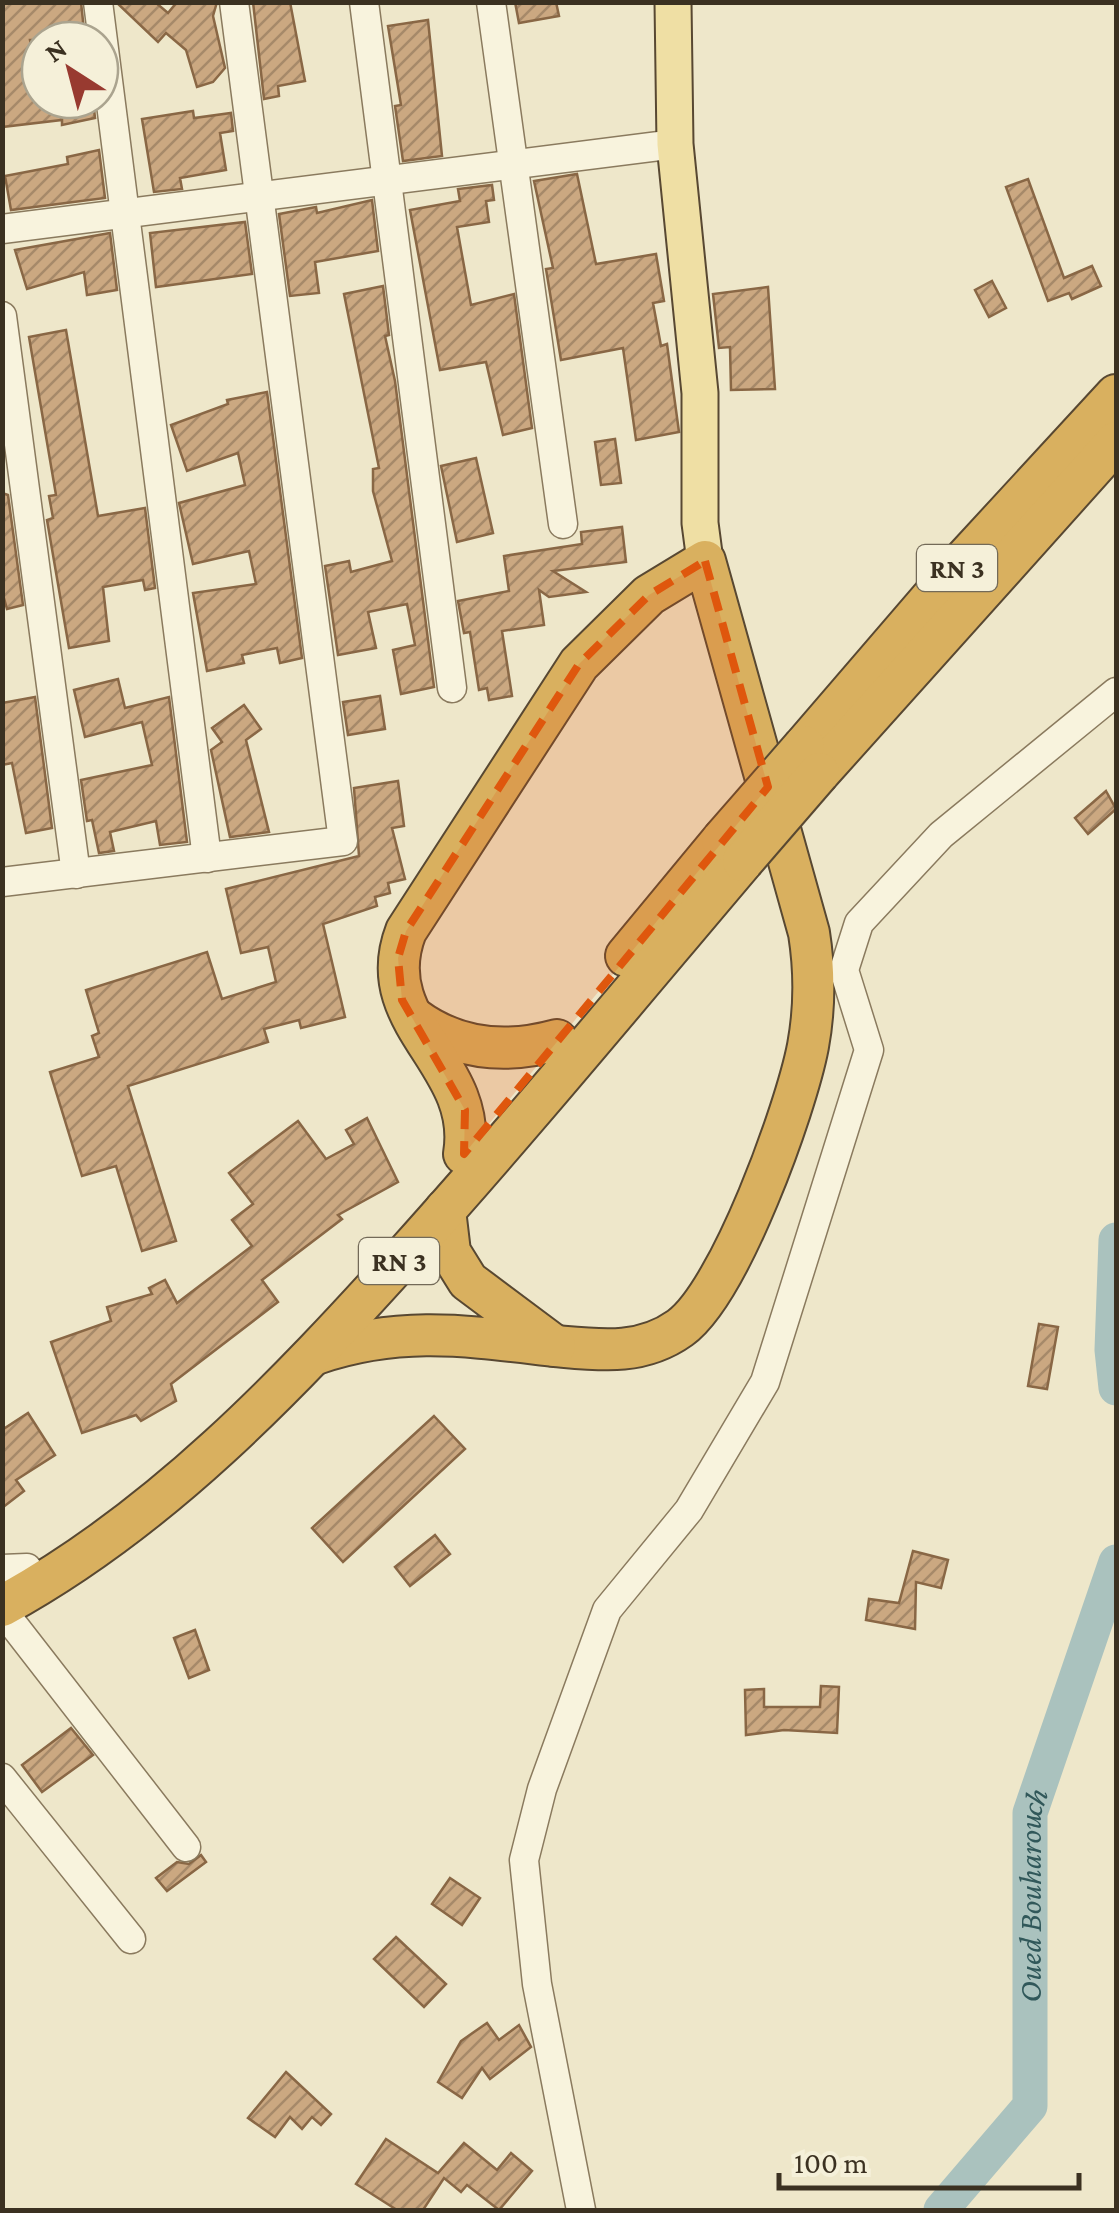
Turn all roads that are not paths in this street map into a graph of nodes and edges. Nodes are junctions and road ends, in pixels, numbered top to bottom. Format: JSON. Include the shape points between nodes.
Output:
{"nodes":[{"id":1,"x":98,"y":2,"type":"edge"},
{"id":2,"x":234,"y":2,"type":"edge"},
{"id":3,"x":364,"y":2,"type":"edge"},
{"id":4,"x":491,"y":2,"type":"edge"},
{"id":5,"x":673,"y":2,"type":"edge"},
{"id":6,"x":675,"y":144,"type":"junction"},
{"id":7,"x":514,"y":164,"type":"junction"},
{"id":8,"x":384,"y":181,"type":"junction"},
{"id":9,"x":262,"y":196,"type":"junction"},
{"id":10,"x":125,"y":214,"type":"junction"},
{"id":11,"x":2,"y":229,"type":"edge"},
{"id":12,"x":2,"y":316,"type":"edge"},
{"id":13,"x":1116,"y":395,"type":"edge"},
{"id":14,"x":1116,"y":442,"type":"edge"},
{"id":15,"x":564,"y":524,"type":"dead end"},
{"id":16,"x":705,"y":561,"type":"junction"},
{"id":17,"x":452,"y":688,"type":"dead end"},
{"id":18,"x":1116,"y":692,"type":"edge"},
{"id":19,"x":811,"y":759,"type":"junction"},
{"id":20,"x":733,"y":850,"type":"junction"},
{"id":21,"x":207,"y":858,"type":"junction"},
{"id":22,"x":76,"y":874,"type":"junction"},
{"id":23,"x":2,"y":882,"type":"edge"},
{"id":24,"x":830,"y":974,"type":"junction"},
{"id":25,"x":408,"y":1013,"type":"junction"},
{"id":26,"x":557,"y":1040,"type":"junction"},
{"id":27,"x":464,"y":1154,"type":"junction"},
{"id":28,"x":446,"y":1210,"type":"junction"},
{"id":29,"x":555,"y":1346,"type":"junction"},
{"id":30,"x":316,"y":1354,"type":"junction"},
{"id":31,"x":11,"y":1573,"type":"edge"},
{"id":32,"x":2,"y":1608,"type":"edge"},
{"id":33,"x":2,"y":1778,"type":"edge"},
{"id":34,"x":186,"y":1847,"type":"dead end"},
{"id":35,"x":130,"y":1939,"type":"dead end"},
{"id":36,"x":581,"y":2210,"type":"edge"}],
"edges":[{"from":1,"to":10,"type":"street"},
{"from":2,"to":9,"type":"street"},
{"from":3,"to":8,"type":"street"},
{"from":4,"to":7,"type":"street"},
{"from":5,"to":6,"type":"main road"},
{"from":6,"to":7,"type":"street"},
{"from":6,"to":16,"type":"main road","via":[[700,393]]},
{"from":7,"to":8,"type":"street"},
{"from":7,"to":15,"type":"street"},
{"from":8,"to":9,"type":"street"},
{"from":8,"to":17,"type":"street"},
{"from":9,"to":10,"type":"street"},
{"from":9,"to":21,"type":"street","via":[[343,842]]},
{"from":10,"to":11,"type":"street"},
{"from":10,"to":21,"type":"street"},
{"from":12,"to":22,"type":"street"},
{"from":13,"to":19,"type":"highway","number":"RN 3","via":[[964,560]]},
{"from":14,"to":19,"type":"highway","number":"RN 3"},
{"from":16,"to":24,"type":"highway","via":[[809,933]]},
{"from":16,"to":25,"type":"highway","via":[[648,595],[578,664],[406,930],[398,972]]},
{"from":18,"to":24,"type":"street","via":[[940,835],[858,923]]},
{"from":19,"to":20,"type":"highway","number":"RN 3","bridge":true},
{"from":20,"to":26,"type":"highway","number":"RN 3"},
{"from":20,"to":28,"type":"highway","number":"RN 3"},
{"from":21,"to":22,"type":"street"},
{"from":22,"to":23,"type":"street"},
{"from":24,"to":29,"type":"highway","via":[[799,1084],[752,1208],[711,1292],[683,1326],[661,1340],[626,1351]]},
{"from":24,"to":36,"type":"street","via":[[869,1050],[766,1382],[689,1510],[607,1610],[542,1789],[524,1860],[537,1984]]},
{"from":25,"to":26,"type":"highway","via":[[467,1044],[512,1049]]},
{"from":25,"to":27,"type":"highway","via":[[460,1096]]},
{"from":26,"to":27,"type":"highway","number":"RN 3"},
{"from":27,"to":31,"type":"highway","number":"RN 3","via":[[267,1372],[113,1507]]},
{"from":28,"to":29,"type":"highway","via":[[450,1252],[468,1281]]},
{"from":28,"to":30,"type":"highway","number":"RN 3"},
{"from":29,"to":30,"type":"highway","via":[[398,1334]]},
{"from":30,"to":32,"type":"highway","number":"RN 3","via":[[156,1501]]},
{"from":32,"to":34,"type":"street"},
{"from":33,"to":35,"type":"street"}]}
